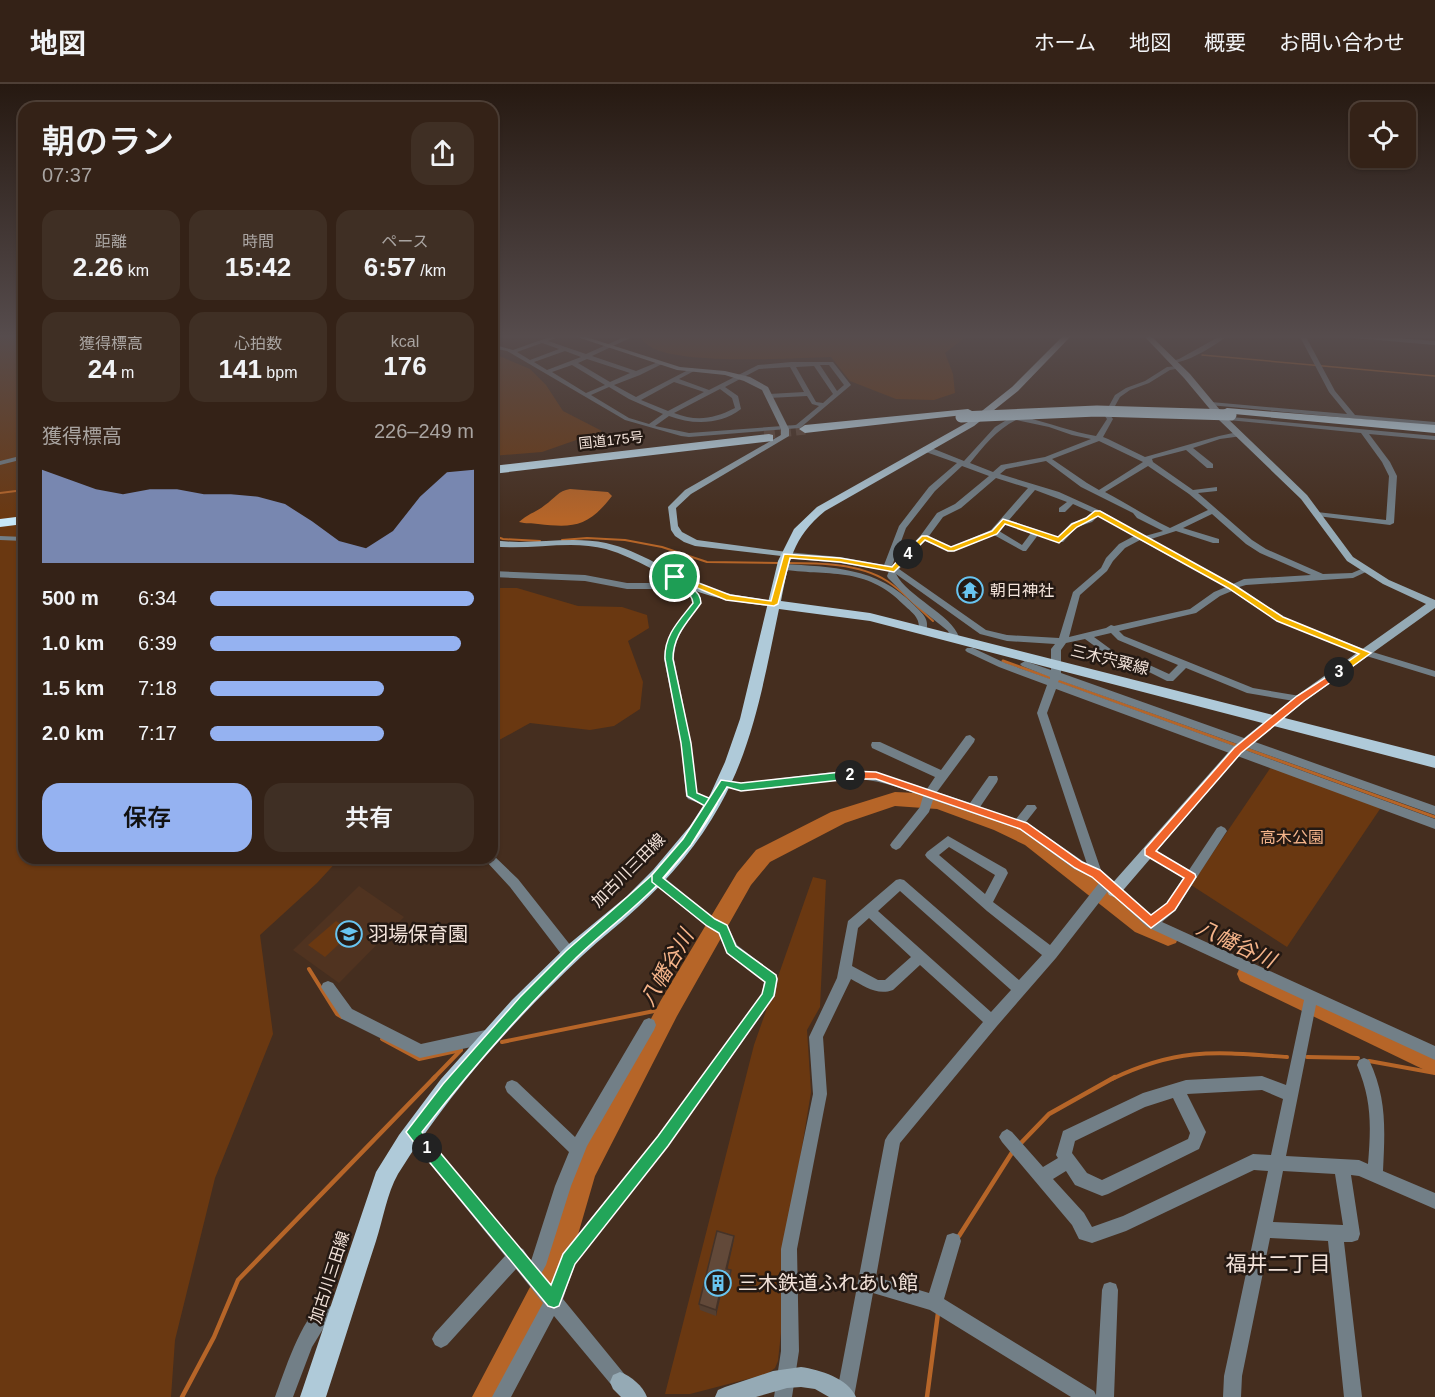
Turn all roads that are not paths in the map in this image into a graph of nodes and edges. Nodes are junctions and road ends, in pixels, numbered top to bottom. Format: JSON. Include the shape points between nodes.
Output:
{"nodes":[{"id":1,"x":588,"y":396,"type":"edge"},
{"id":2,"x":632,"y":396,"type":"edge"},
{"id":3,"x":642,"y":396,"type":"edge"},
{"id":4,"x":701,"y":396,"type":"edge"},
{"id":5,"x":734,"y":396,"type":"edge"},
{"id":6,"x":769,"y":396,"type":"edge"},
{"id":7,"x":810,"y":396,"type":"edge"},
{"id":8,"x":834,"y":396,"type":"edge"},
{"id":9,"x":1005,"y":396,"type":"edge"},
{"id":10,"x":1118,"y":396,"type":"edge"},
{"id":11,"x":1204,"y":396,"type":"edge"},
{"id":12,"x":1336,"y":396,"type":"edge"},
{"id":13,"x":637,"y":399,"type":"junction"},
{"id":14,"x":1211,"y":404,"type":"junction"},
{"id":15,"x":824,"y":405,"type":"junction"},
{"id":16,"x":1000,"y":413,"type":"dead end"},
{"id":17,"x":666,"y":415,"type":"junction"},
{"id":18,"x":1107,"y":415,"type":"junction"},
{"id":19,"x":1227,"y":415,"type":"junction"},
{"id":20,"x":1352,"y":416,"type":"junction"},
{"id":21,"x":1018,"y":417,"type":"junction"},
{"id":22,"x":1435,"y":424,"type":"edge"},
{"id":23,"x":650,"y":426,"type":"junction"},
{"id":24,"x":785,"y":429,"type":"junction"},
{"id":25,"x":804,"y":432,"type":"tunnel mouth"},
{"id":26,"x":1364,"y":432,"type":"junction"},
{"id":27,"x":1435,"y":432,"type":"edge"},
{"id":28,"x":1240,"y":435,"type":"junction"},
{"id":29,"x":1435,"y":438,"type":"edge"},
{"id":30,"x":1098,"y":439,"type":"junction"},
{"id":31,"x":1188,"y":448,"type":"junction"},
{"id":32,"x":926,"y":449,"type":"junction"},
{"id":33,"x":18,"y":458,"type":"edge"},
{"id":34,"x":1047,"y":459,"type":"junction"},
{"id":35,"x":573,"y":461,"type":"junction"},
{"id":36,"x":1149,"y":462,"type":"junction"},
{"id":37,"x":0,"y":463,"type":"edge"},
{"id":38,"x":963,"y":464,"type":"junction"},
{"id":39,"x":498,"y":466,"type":"edge"},
{"id":40,"x":1210,"y":466,"type":"dead end"},
{"id":41,"x":498,"y":467,"type":"edge"},
{"id":42,"x":498,"y":475,"type":"edge"},
{"id":43,"x":993,"y":475,"type":"junction"},
{"id":44,"x":1034,"y":486,"type":"junction"},
{"id":45,"x":1214,"y":489,"type":"dead end"},
{"id":46,"x":1100,"y":492,"type":"junction"},
{"id":47,"x":1192,"y":492,"type":"junction"},
{"id":48,"x":1072,"y":501,"type":"junction"},
{"id":49,"x":1062,"y":510,"type":"dead end"},
{"id":50,"x":1213,"y":510,"type":"junction"},
{"id":51,"x":1098,"y":513,"type":"junction"},
{"id":52,"x":1317,"y":514,"type":"junction"},
{"id":53,"x":18,"y":521,"type":"edge"},
{"id":54,"x":1003,"y":521,"type":"junction"},
{"id":55,"x":0,"y":523,"type":"edge"},
{"id":56,"x":18,"y":526,"type":"edge"},
{"id":57,"x":0,"y":528,"type":"edge"},
{"id":58,"x":1172,"y":530,"type":"junction"},
{"id":59,"x":994,"y":532,"type":"junction"},
{"id":60,"x":1035,"y":533,"type":"junction"},
{"id":61,"x":924,"y":537,"type":"junction"},
{"id":62,"x":1144,"y":537,"type":"junction"},
{"id":63,"x":0,"y":538,"type":"edge"},
{"id":64,"x":18,"y":539,"type":"edge"},
{"id":65,"x":1216,"y":541,"type":"dead end"},
{"id":66,"x":498,"y":544,"type":"edge"},
{"id":67,"x":785,"y":562,"type":"junction"},
{"id":68,"x":890,"y":569,"type":"junction"},
{"id":69,"x":1366,"y":570,"type":"junction"},
{"id":70,"x":498,"y":574,"type":"edge"},
{"id":71,"x":675,"y":577,"type":"junction"},
{"id":72,"x":1323,"y":577,"type":"junction"},
{"id":73,"x":666,"y":585,"type":"junction"},
{"id":74,"x":1231,"y":586,"type":"junction"},
{"id":75,"x":774,"y":604,"type":"junction"},
{"id":76,"x":1435,"y":604,"type":"edge"},
{"id":77,"x":1112,"y":628,"type":"junction"},
{"id":78,"x":923,"y":630,"type":"junction"},
{"id":79,"x":1086,"y":635,"type":"junction"},
{"id":80,"x":954,"y":637,"type":"junction"},
{"id":81,"x":1063,"y":641,"type":"junction"},
{"id":82,"x":970,"y":650,"type":"dead end"},
{"id":83,"x":1366,"y":653,"type":"junction"},
{"id":84,"x":1025,"y":664,"type":"dead end"},
{"id":85,"x":1185,"y":664,"type":"junction"},
{"id":86,"x":1055,"y":674,"type":"junction"},
{"id":87,"x":1435,"y":674,"type":"edge"},
{"id":88,"x":1300,"y":699,"type":"junction"},
{"id":89,"x":1274,"y":721,"type":"junction"},
{"id":90,"x":970,"y":739,"type":"dead end"},
{"id":91,"x":876,"y":745,"type":"dead end"},
{"id":92,"x":1242,"y":746,"type":"junction"},
{"id":93,"x":1435,"y":762,"type":"edge"},
{"id":94,"x":943,"y":776,"type":"junction"},
{"id":95,"x":993,"y":779,"type":"dead end"},
{"id":96,"x":724,"y":783,"type":"junction"},
{"id":97,"x":929,"y":794,"type":"junction"},
{"id":98,"x":712,"y":804,"type":"junction"},
{"id":99,"x":1031,"y":808,"type":"dead end"},
{"id":100,"x":972,"y":809,"type":"junction"},
{"id":101,"x":1435,"y":811,"type":"edge"},
{"id":102,"x":1018,"y":824,"type":"junction"},
{"id":103,"x":1435,"y":824,"type":"edge"},
{"id":104,"x":1221,"y":831,"type":"dead end"},
{"id":105,"x":896,"y":845,"type":"dead end"},
{"id":106,"x":1149,"y":852,"type":"junction"},
{"id":107,"x":496,"y":864,"type":"edge"},
{"id":108,"x":1096,"y":873,"type":"junction"},
{"id":109,"x":1191,"y":877,"type":"junction"},
{"id":110,"x":656,"y":878,"type":"junction"},
{"id":111,"x":1110,"y":888,"type":"junction"},
{"id":112,"x":985,"y":902,"type":"junction"},
{"id":113,"x":869,"y":911,"type":"junction"},
{"id":114,"x":1151,"y":922,"type":"junction"},
{"id":115,"x":1051,"y":954,"type":"junction"},
{"id":116,"x":570,"y":955,"type":"junction"},
{"id":117,"x":921,"y":956,"type":"junction"},
{"id":118,"x":845,"y":969,"type":"junction"},
{"id":119,"x":328,"y":987,"type":"dead end"},
{"id":120,"x":1020,"y":989,"type":"junction"},
{"id":121,"x":1310,"y":1004,"type":"junction"},
{"id":122,"x":992,"y":1020,"type":"junction"},
{"id":123,"x":648,"y":1025,"type":"dead end"},
{"id":124,"x":493,"y":1035,"type":"junction"},
{"id":125,"x":1435,"y":1053,"type":"edge"},
{"id":126,"x":1365,"y":1065,"type":"dead end"},
{"id":127,"x":512,"y":1087,"type":"dead end"},
{"id":128,"x":1177,"y":1090,"type":"junction"},
{"id":129,"x":1290,"y":1094,"type":"junction"},
{"id":130,"x":413,"y":1132,"type":"junction"},
{"id":131,"x":1007,"y":1137,"type":"dead end"},
{"id":132,"x":578,"y":1150,"type":"junction"},
{"id":133,"x":1068,"y":1161,"type":"junction"},
{"id":134,"x":1277,"y":1164,"type":"junction"},
{"id":135,"x":1342,"y":1167,"type":"junction"},
{"id":136,"x":1375,"y":1175,"type":"junction"},
{"id":137,"x":1043,"y":1176,"type":"junction"},
{"id":138,"x":1435,"y":1201,"type":"edge"},
{"id":139,"x":1264,"y":1230,"type":"junction"},
{"id":140,"x":1335,"y":1234,"type":"junction"},
{"id":141,"x":953,"y":1241,"type":"dead end"},
{"id":142,"x":516,"y":1255,"type":"junction"},
{"id":143,"x":536,"y":1278,"type":"junction"},
{"id":144,"x":867,"y":1283,"type":"junction"},
{"id":145,"x":1110,"y":1290,"type":"dead end"},
{"id":146,"x":554,"y":1300,"type":"junction"},
{"id":147,"x":934,"y":1303,"type":"junction"},
{"id":148,"x":340,"y":1316,"type":"junction"},
{"id":149,"x":441,"y":1339,"type":"dead end"},
{"id":150,"x":620,"y":1382,"type":"joint"},
{"id":151,"x":785,"y":1388,"type":"edge"},
{"id":152,"x":284,"y":1397,"type":"edge"},
{"id":153,"x":313,"y":1397,"type":"edge"},
{"id":154,"x":501,"y":1397,"type":"edge"},
{"id":155,"x":637,"y":1397,"type":"edge"},
{"id":156,"x":725,"y":1397,"type":"edge"},
{"id":157,"x":845,"y":1397,"type":"edge"},
{"id":158,"x":1088,"y":1397,"type":"edge"},
{"id":159,"x":1105,"y":1397,"type":"edge"},
{"id":160,"x":1233,"y":1397,"type":"edge"},
{"id":161,"x":1353,"y":1397,"type":"edge"}],
"edges":[{"from":1,"to":23,"type":"street","via":[[627,419]]},
{"from":2,"to":13,"type":"street"},
{"from":3,"to":13,"type":"street"},
{"from":4,"to":17,"type":"street"},
{"from":5,"to":17,"type":"street","via":[[738,409],[726,417],[688,421]]},
{"from":6,"to":24,"type":"street"},
{"from":7,"to":15,"type":"street","via":[[814,403]]},
{"from":8,"to":15,"type":"street"},
{"from":9,"to":32,"type":"main road","name":"加古川三田線","via":[[971,424]]},
{"from":10,"to":18,"type":"street"},
{"from":11,"to":14,"type":"street"},
{"from":12,"to":20,"type":"street"},
{"from":13,"to":17,"type":"street"},
{"from":14,"to":19,"type":"street"},
{"from":14,"to":20,"type":"street"},
{"from":15,"to":24,"type":"street","via":[[798,427]]},
{"from":16,"to":21,"type":"street"},
{"from":17,"to":23,"type":"street"},
{"from":18,"to":19,"type":"street"},
{"from":18,"to":21,"type":"street"},
{"from":18,"to":30,"type":"street","via":[[1110,419]]},
{"from":19,"to":25,"type":"highway","bridge":true,"via":[[1097,411],[964,414]]},
{"from":19,"to":26,"type":"street"},
{"from":19,"to":27,"type":"highway"},
{"from":19,"to":28,"type":"street"},
{"from":20,"to":22,"type":"street"},
{"from":21,"to":30,"type":"street"},
{"from":21,"to":38,"type":"street","via":[[993,434]]},
{"from":23,"to":24,"type":"street","via":[[688,435]]},
{"from":24,"to":67,"type":"street","via":[[785,436],[768,448],[677,500],[672,507],[675,533],[683,540]]},
{"from":26,"to":29,"type":"street"},
{"from":26,"to":52,"type":"street","via":[[1393,476],[1390,523]]},
{"from":28,"to":31,"type":"street","via":[[1228,434]]},
{"from":28,"to":52,"type":"street","via":[[1298,490]]},
{"from":30,"to":34,"type":"street"},
{"from":30,"to":36,"type":"street"},
{"from":31,"to":36,"type":"street","via":[[1161,452],[1148,458]]},
{"from":31,"to":40,"type":"street"},
{"from":32,"to":38,"type":"street"},
{"from":32,"to":67,"type":"main road","name":"加古川三田線","via":[[821,509],[795,534]]},
{"from":33,"to":37,"type":"street"},
{"from":34,"to":43,"type":"street","via":[[1004,467]]},
{"from":34,"to":46,"type":"street"},
{"from":35,"to":39,"type":"highway","name":"国道175号","via":[[766,436]]},
{"from":35,"to":41,"type":"highway","name":"国道175号"},
{"from":35,"to":42,"type":"highway"},
{"from":36,"to":46,"type":"street"},
{"from":36,"to":47,"type":"street"},
{"from":38,"to":43,"type":"street"},
{"from":38,"to":68,"type":"street","via":[[932,489],[902,528]]},
{"from":43,"to":44,"type":"street"},
{"from":43,"to":61,"type":"street","via":[[958,506],[940,515]]},
{"from":44,"to":48,"type":"street"},
{"from":44,"to":54,"type":"street"},
{"from":45,"to":47,"type":"street"},
{"from":46,"to":58,"type":"street"},
{"from":47,"to":50,"type":"street"},
{"from":48,"to":49,"type":"street"},
{"from":48,"to":51,"type":"street"},
{"from":50,"to":58,"type":"street"},
{"from":50,"to":72,"type":"street","via":[[1263,551]]},
{"from":51,"to":60,"type":"street","via":[[1074,525],[1059,540]]},
{"from":51,"to":62,"type":"street"},
{"from":52,"to":69,"type":"street","via":[[1338,546]]},
{"from":53,"to":55,"type":"highway"},
{"from":54,"to":59,"type":"street"},
{"from":54,"to":60,"type":"street"},
{"from":56,"to":57,"type":"highway"},
{"from":58,"to":62,"type":"street"},
{"from":58,"to":65,"type":"street"},
{"from":59,"to":60,"type":"street","via":[[1023,549]]},
{"from":59,"to":61,"type":"street","via":[[951,550]]},
{"from":61,"to":68,"type":"street"},
{"from":62,"to":74,"type":"street"},
{"from":62,"to":81,"type":"street","via":[[1122,546],[1076,594]]},
{"from":63,"to":64,"type":"street"},
{"from":66,"to":71,"type":"street","via":[[604,546]]},
{"from":67,"to":68,"type":"street","via":[[840,560]]},
{"from":67,"to":75,"type":"main road","name":"加古川三田線"},
{"from":67,"to":78,"type":"street","via":[[874,581],[893,590],[922,619]]},
{"from":68,"to":80,"type":"street","via":[[891,576],[952,630]]},
{"from":68,"to":81,"type":"street","via":[[984,632],[1006,639]]},
{"from":69,"to":72,"type":"street"},
{"from":69,"to":76,"type":"street"},
{"from":70,"to":73,"type":"street","via":[[585,578],[627,586]]},
{"from":71,"to":73,"type":"street"},
{"from":71,"to":75,"type":"street","via":[[729,598]]},
{"from":72,"to":74,"type":"street"},
{"from":73,"to":98,"type":"street","via":[[692,591],[697,598],[674,634],[669,659],[692,796]]},
{"from":74,"to":77,"type":"street","via":[[1193,611]]},
{"from":74,"to":83,"type":"street","via":[[1280,619]]},
{"from":75,"to":78,"type":"main road","name":"三木宍粟線","via":[[870,617]]},
{"from":75,"to":96,"type":"main road","name":"加古川三田線","via":[[744,733]]},
{"from":76,"to":83,"type":"street"},
{"from":77,"to":79,"type":"street"},
{"from":77,"to":85,"type":"street","via":[[1121,638]]},
{"from":78,"to":80,"type":"main road","name":"三木宍粟線"},
{"from":79,"to":81,"type":"street"},
{"from":79,"to":85,"type":"street","via":[[1117,658],[1170,679]]},
{"from":80,"to":86,"type":"main road","name":"三木宍粟線"},
{"from":81,"to":86,"type":"street","via":[[1056,649]]},
{"from":82,"to":86,"type":"street"},
{"from":83,"to":87,"type":"street"},
{"from":83,"to":88,"type":"street"},
{"from":84,"to":86,"type":"street"},
{"from":85,"to":88,"type":"street","via":[[1251,691]]},
{"from":86,"to":89,"type":"main road","name":"三木宍粟線"},
{"from":86,"to":92,"type":"street"},
{"from":86,"to":108,"type":"street","via":[[1042,713]]},
{"from":88,"to":89,"type":"street"},
{"from":89,"to":92,"type":"street"},
{"from":89,"to":93,"type":"main road","name":"三木宍粟線"},
{"from":90,"to":94,"type":"street"},
{"from":91,"to":94,"type":"street"},
{"from":92,"to":101,"type":"street"},
{"from":92,"to":103,"type":"street"},
{"from":92,"to":106,"type":"street"},
{"from":94,"to":97,"type":"street"},
{"from":95,"to":100,"type":"street"},
{"from":96,"to":97,"type":"street","via":[[741,787],[842,775],[876,776]]},
{"from":96,"to":98,"type":"main road","name":"加古川三田線"},
{"from":97,"to":100,"type":"street"},
{"from":97,"to":105,"type":"street","via":[[925,809]]},
{"from":98,"to":110,"type":"main road","name":"加古川三田線"},
{"from":99,"to":102,"type":"street"},
{"from":100,"to":102,"type":"street"},
{"from":102,"to":108,"type":"street"},
{"from":104,"to":109,"type":"street"},
{"from":106,"to":109,"type":"street"},
{"from":106,"to":111,"type":"street"},
{"from":107,"to":116,"type":"street"},
{"from":108,"to":111,"type":"street"},
{"from":109,"to":114,"type":"street","via":[[1171,907]]},
{"from":110,"to":116,"type":"main road","name":"加古川三田線"},
{"from":110,"to":146,"type":"street","via":[[717,926],[732,949],[771,979],[768,996],[663,1141],[569,1259]]},
{"from":111,"to":114,"type":"street"},
{"from":111,"to":115,"type":"street","via":[[1097,897]]},
{"from":112,"to":112,"type":"street","via":[[949,871],[931,855],[948,841],[1002,873]]},
{"from":112,"to":115,"type":"street"},
{"from":113,"to":117,"type":"street"},
{"from":113,"to":118,"type":"street","via":[[852,925]]},
{"from":113,"to":120,"type":"street","via":[[900,884]]},
{"from":114,"to":121,"type":"street"},
{"from":115,"to":120,"type":"street"},
{"from":116,"to":124,"type":"main road","name":"加古川三田線"},
{"from":117,"to":118,"type":"street","via":[[888,987],[877,986]]},
{"from":117,"to":122,"type":"street"},
{"from":118,"to":151,"type":"street","via":[[844,979],[816,1036],[820,1094],[789,1249],[791,1323]]},
{"from":119,"to":124,"type":"street","via":[[347,1014],[420,1051]]},
{"from":120,"to":122,"type":"street"},
{"from":121,"to":125,"type":"street","via":[[1357,1016]]},
{"from":121,"to":129,"type":"street"},
{"from":122,"to":144,"type":"street","via":[[893,1140]]},
{"from":123,"to":132,"type":"street"},
{"from":124,"to":130,"type":"main road","name":"加古川三田線"},
{"from":126,"to":136,"type":"street","via":[[1373,1080],[1378,1111]]},
{"from":127,"to":132,"type":"street"},
{"from":128,"to":129,"type":"street","via":[[1262,1083]]},
{"from":128,"to":133,"type":"street","via":[[1143,1100],[1068,1136],[1064,1155]]},
{"from":128,"to":133,"type":"street","via":[[1198,1132],[1194,1144],[1102,1188],[1081,1179]]},
{"from":129,"to":134,"type":"street"},
{"from":130,"to":142,"type":"street"},
{"from":130,"to":148,"type":"main road","name":"加古川三田線","via":[[387,1172]]},
{"from":131,"to":137,"type":"street"},
{"from":132,"to":143,"type":"street","via":[[563,1186]]},
{"from":133,"to":137,"type":"street"},
{"from":134,"to":135,"type":"street"},
{"from":134,"to":137,"type":"street","via":[[1253,1162],[1126,1223],[1092,1235],[1085,1233]]},
{"from":134,"to":139,"type":"street"},
{"from":135,"to":136,"type":"street","via":[[1359,1168]]},
{"from":135,"to":140,"type":"street","via":[[1352,1234]]},
{"from":136,"to":138,"type":"street"},
{"from":139,"to":140,"type":"street"},
{"from":139,"to":160,"type":"street","via":[[1233,1376]]},
{"from":140,"to":161,"type":"street"},
{"from":141,"to":147,"type":"street"},
{"from":142,"to":143,"type":"street"},
{"from":142,"to":149,"type":"street"},
{"from":143,"to":146,"type":"street"},
{"from":144,"to":147,"type":"street"},
{"from":144,"to":157,"type":"street"},
{"from":145,"to":159,"type":"street"},
{"from":146,"to":150,"type":"street"},
{"from":146,"to":154,"type":"street"},
{"from":147,"to":158,"type":"street"},
{"from":148,"to":152,"type":"street","via":[[322,1315],[305,1342]]},
{"from":148,"to":153,"type":"main road","name":"加古川三田線"},
{"from":150,"to":155,"type":"street"},
{"from":151,"to":156,"type":"street"},
{"from":151,"to":157,"type":"street","via":[[801,1375],[816,1378]]}]}
